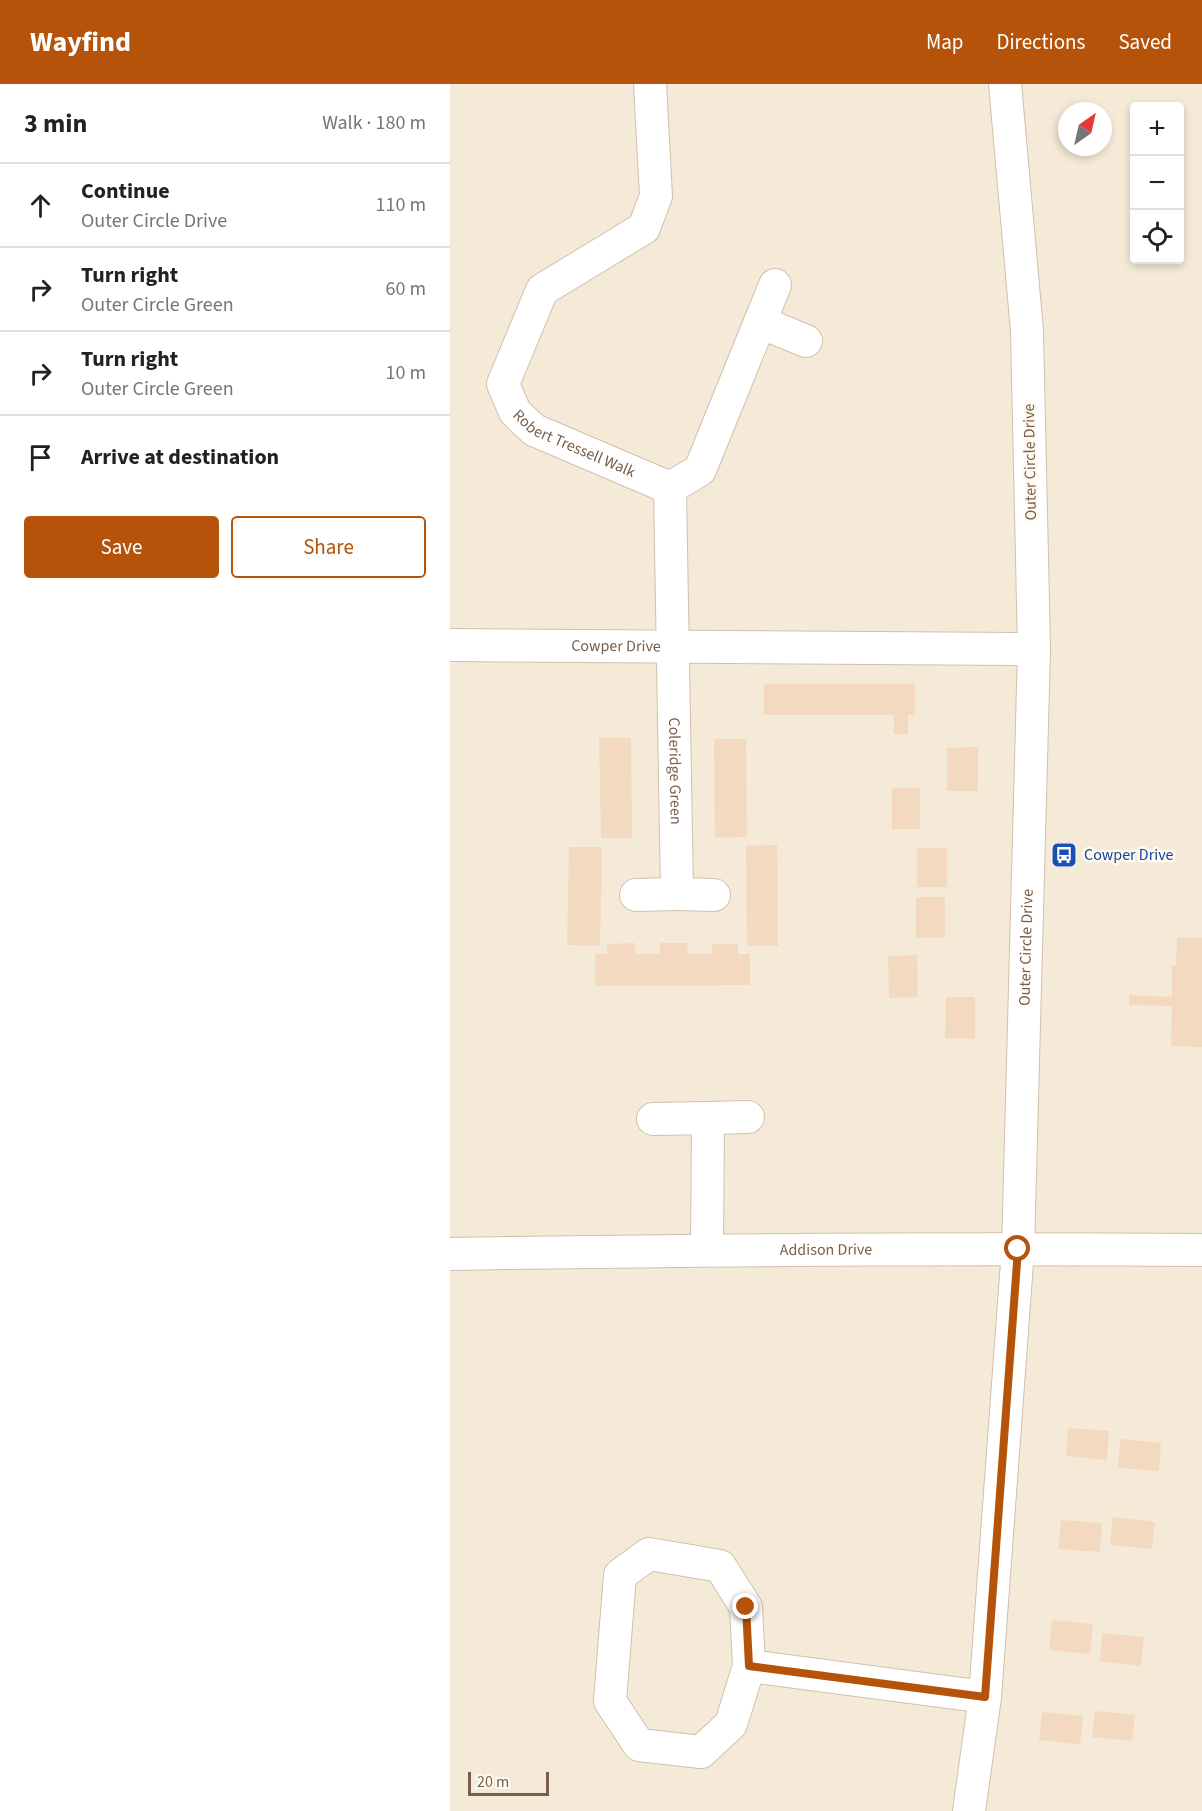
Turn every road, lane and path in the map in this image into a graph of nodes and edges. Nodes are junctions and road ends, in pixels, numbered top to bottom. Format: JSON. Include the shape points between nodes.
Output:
{"nodes":[{"id":1,"x":650,"y":84,"type":"edge"},
{"id":2,"x":1005,"y":84,"type":"edge"},
{"id":3,"x":775,"y":285,"type":"dead end"},
{"id":4,"x":760,"y":322,"type":"junction"},
{"id":5,"x":806,"y":341,"type":"dead end"},
{"id":6,"x":670,"y":488,"type":"junction"},
{"id":7,"x":450,"y":645,"type":"edge"},
{"id":8,"x":673,"y":648,"type":"junction"},
{"id":9,"x":1034,"y":649,"type":"junction"},
{"id":10,"x":677,"y":894,"type":"junction"},
{"id":11,"x":714,"y":895,"type":"dead end"},
{"id":12,"x":636,"y":896,"type":"dead end"},
{"id":13,"x":748,"y":1117,"type":"dead end"},
{"id":14,"x":708,"y":1118,"type":"junction"},
{"id":15,"x":653,"y":1119,"type":"dead end"},
{"id":16,"x":1018,"y":1249,"type":"junction"},
{"id":17,"x":707,"y":1250,"type":"junction"},
{"id":18,"x":1202,"y":1250,"type":"edge"},
{"id":19,"x":450,"y":1254,"type":"edge"},
{"id":20,"x":749,"y":1666,"type":"junction"},
{"id":21,"x":985,"y":1697,"type":"junction"},
{"id":22,"x":969,"y":1811,"type":"edge"}],
"edges":[{"from":1,"to":6,"type":"street","name":"Robert Tressell Walk","via":[[656,196],[644,228],[542,290],[503,384],[515,412],[534,430]]},
{"from":2,"to":9,"type":"street","name":"Outer Circle Drive","via":[[1027,330]]},
{"from":3,"to":4,"type":"street"},
{"from":4,"to":5,"type":"street"},
{"from":4,"to":6,"type":"street","via":[[700,470]]},
{"from":6,"to":8,"type":"street"},
{"from":7,"to":8,"type":"street","name":"Cowper Drive"},
{"from":8,"to":9,"type":"street","name":"Cowper Drive"},
{"from":8,"to":10,"type":"street","name":"Coleridge Green"},
{"from":9,"to":16,"type":"street","name":"Outer Circle Drive"},
{"from":10,"to":11,"type":"street"},
{"from":10,"to":12,"type":"street"},
{"from":13,"to":14,"type":"street"},
{"from":14,"to":15,"type":"street"},
{"from":14,"to":17,"type":"street"},
{"from":16,"to":17,"type":"street","name":"Addison Drive"},
{"from":16,"to":18,"type":"street","name":"Addison Drive"},
{"from":16,"to":21,"type":"street","name":"Outer Circle Drive"},
{"from":17,"to":19,"type":"street","name":"Addison Drive"},
{"from":20,"to":20,"type":"street","via":[[731,1724],[701,1752],[639,1745],[610,1701],[620,1575],[649,1554],[720,1566],[746,1607]]},
{"from":20,"to":21,"type":"street"},
{"from":21,"to":22,"type":"street","name":"Outer Circle Drive"}]}
